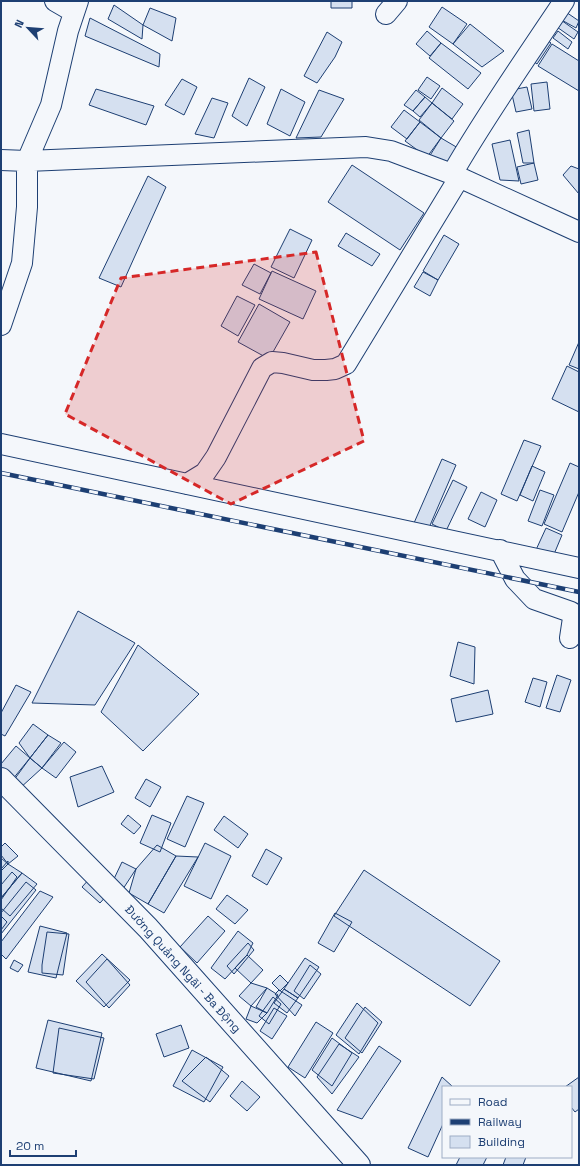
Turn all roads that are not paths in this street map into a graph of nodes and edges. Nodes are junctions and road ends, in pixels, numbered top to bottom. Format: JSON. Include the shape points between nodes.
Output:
{"nodes":[{"id":1,"x":55,"y":1,"type":"edge"},
{"id":2,"x":564,"y":1,"type":"edge"},
{"id":3,"x":76,"y":6,"type":"edge"},
{"id":4,"x":1,"y":160,"type":"edge"},
{"id":5,"x":27,"y":160,"type":"junction"},
{"id":6,"x":456,"y":176,"type":"junction"},
{"id":7,"x":579,"y":232,"type":"edge"},
{"id":8,"x":1,"y":325,"type":"edge"},
{"id":9,"x":1,"y":444,"type":"edge"},
{"id":10,"x":187,"y":484,"type":"junction"},
{"id":11,"x":500,"y":550,"type":"junction"},
{"id":12,"x":579,"y":568,"type":"edge"},
{"id":13,"x":570,"y":638,"type":"dead end"},
{"id":14,"x":1,"y":779,"type":"edge"},
{"id":15,"x":359,"y":1165,"type":"edge"}],
"edges":[{"from":1,"to":3,"type":"street"},
{"from":2,"to":6,"type":"street","via":[[471,142]]},
{"from":3,"to":5,"type":"street","via":[[52,105]]},
{"from":4,"to":5,"type":"street"},
{"from":5,"to":6,"type":"street","via":[[366,147],[391,152]]},
{"from":5,"to":8,"type":"street","via":[[27,207],[22,263]]},
{"from":6,"to":7,"type":"street"},
{"from":6,"to":10,"type":"street","via":[[346,364],[335,370],[313,370],[272,362],[262,368],[216,457],[205,473]]},
{"from":9,"to":10,"type":"street"},
{"from":10,"to":11,"type":"street"},
{"from":11,"to":12,"type":"street"},
{"from":11,"to":13,"type":"street","via":[[515,579],[534,598],[571,612],[573,618]]},
{"from":14,"to":15,"type":"main road","name":"Đường Quảng Ngãi - Ba Động","via":[[148,928]]}]}
